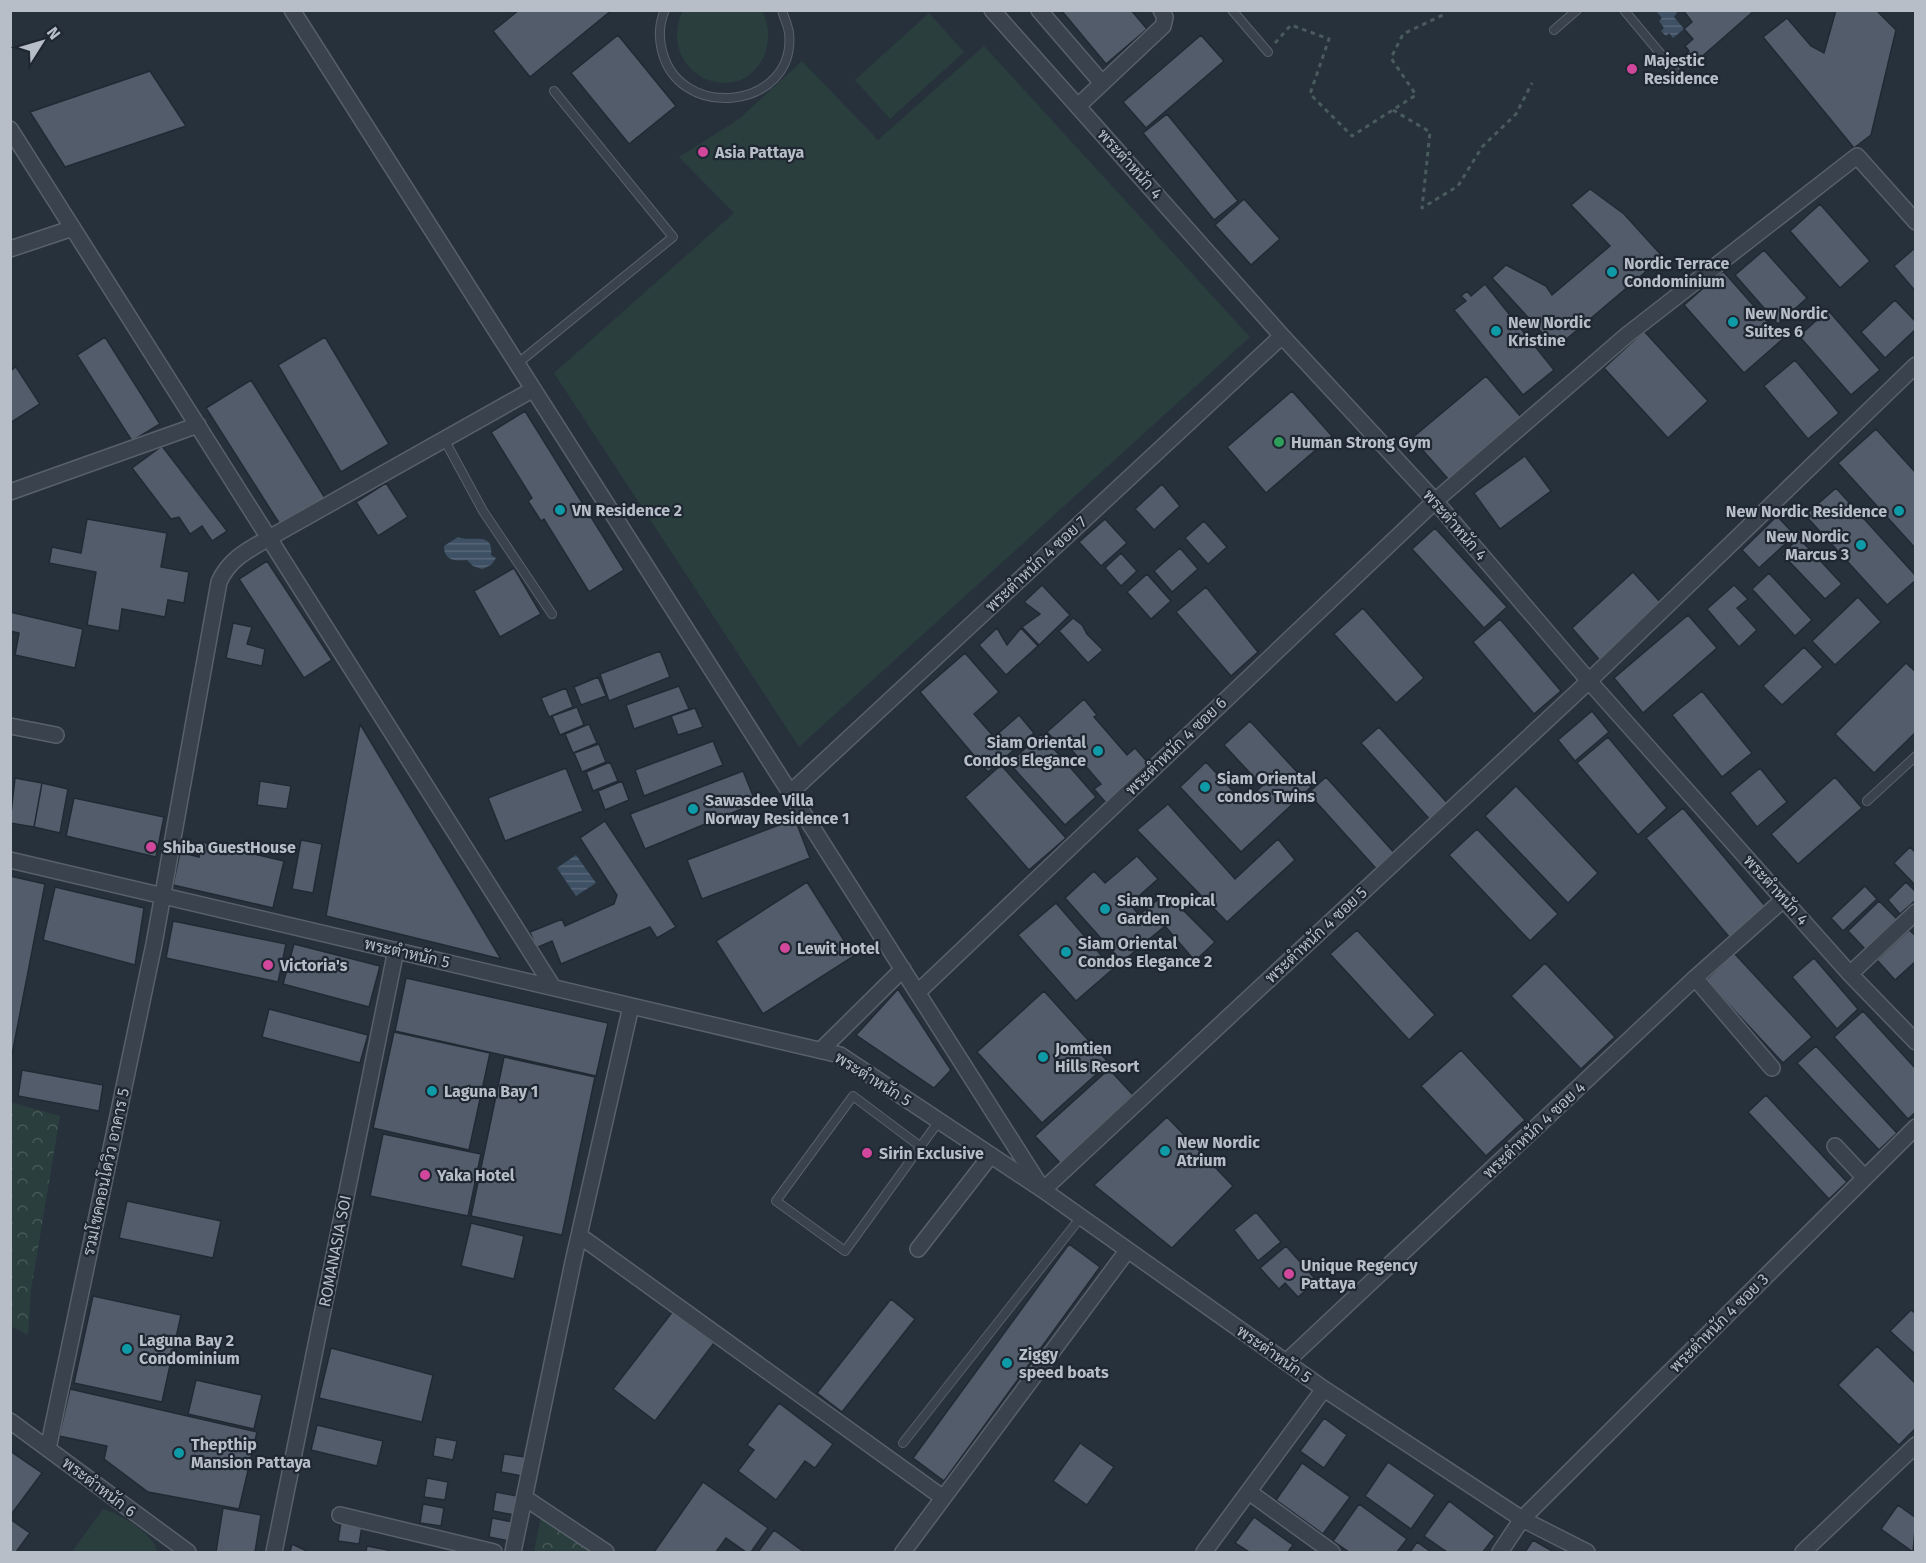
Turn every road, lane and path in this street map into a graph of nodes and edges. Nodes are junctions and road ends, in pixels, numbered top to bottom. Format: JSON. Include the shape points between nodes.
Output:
{"nodes":[{"id":1,"x":292,"y":10,"type":"edge"},
{"id":2,"x":665,"y":10,"type":"edge"},
{"id":3,"x":782,"y":10,"type":"edge"},
{"id":4,"x":992,"y":10,"type":"edge"},
{"id":5,"x":1038,"y":10,"type":"edge"},
{"id":6,"x":1161,"y":10,"type":"edge"},
{"id":7,"x":1232,"y":10,"type":"edge"},
{"id":8,"x":1577,"y":10,"type":"edge"},
{"id":9,"x":1624,"y":10,"type":"edge"},
{"id":10,"x":1445,"y":14,"type":"dead end"},
{"id":11,"x":1554,"y":30,"type":"dead end"},
{"id":12,"x":1268,"y":52,"type":"joint"},
{"id":13,"x":1675,"y":71,"type":"dead end"},
{"id":14,"x":1102,"y":83,"type":"junction"},
{"id":15,"x":1532,"y":83,"type":"dead end"},
{"id":16,"x":554,"y":91,"type":"dead end"},
{"id":17,"x":1078,"y":106,"type":"junction"},
{"id":18,"x":1393,"y":110,"type":"junction"},
{"id":19,"x":10,"y":129,"type":"edge"},
{"id":20,"x":1916,"y":222,"type":"edge"},
{"id":21,"x":73,"y":228,"type":"junction"},
{"id":22,"x":10,"y":249,"type":"edge"},
{"id":23,"x":1282,"y":336,"type":"junction"},
{"id":24,"x":1916,"y":364,"type":"edge"},
{"id":25,"x":516,"y":365,"type":"junction"},
{"id":26,"x":532,"y":390,"type":"junction"},
{"id":27,"x":198,"y":425,"type":"junction"},
{"id":28,"x":444,"y":438,"type":"junction"},
{"id":29,"x":10,"y":492,"type":"edge"},
{"id":30,"x":1435,"y":501,"type":"junction"},
{"id":31,"x":269,"y":538,"type":"junction"},
{"id":32,"x":552,"y":614,"type":"dead end"},
{"id":33,"x":1589,"y":681,"type":"junction"},
{"id":34,"x":10,"y":726,"type":"edge"},
{"id":35,"x":56,"y":735,"type":"dead end"},
{"id":36,"x":1916,"y":756,"type":"edge"},
{"id":37,"x":791,"y":792,"type":"junction"},
{"id":38,"x":1867,"y":801,"type":"dead end"},
{"id":39,"x":10,"y":860,"type":"edge"},
{"id":40,"x":164,"y":896,"type":"junction"},
{"id":41,"x":1784,"y":899,"type":"junction"},
{"id":42,"x":1916,"y":912,"type":"edge"},
{"id":43,"x":396,"y":951,"type":"junction"},
{"id":44,"x":903,"y":969,"type":"junction"},
{"id":45,"x":1850,"y":974,"type":"junction"},
{"id":46,"x":1695,"y":978,"type":"junction"},
{"id":47,"x":553,"y":987,"type":"junction"},
{"id":48,"x":918,"y":992,"type":"junction"},
{"id":49,"x":631,"y":1006,"type":"junction"},
{"id":50,"x":1916,"y":1042,"type":"edge"},
{"id":51,"x":821,"y":1050,"type":"junction"},
{"id":52,"x":1772,"y":1068,"type":"dead end"},
{"id":53,"x":939,"y":1121,"type":"junction"},
{"id":54,"x":1916,"y":1127,"type":"edge"},
{"id":55,"x":921,"y":1146,"type":"junction"},
{"id":56,"x":1835,"y":1146,"type":"dead end"},
{"id":57,"x":991,"y":1155,"type":"junction"},
{"id":58,"x":1865,"y":1178,"type":"junction"},
{"id":59,"x":1044,"y":1190,"type":"junction"},
{"id":60,"x":1081,"y":1217,"type":"junction"},
{"id":61,"x":580,"y":1236,"type":"junction"},
{"id":62,"x":918,"y":1250,"type":"dead end"},
{"id":63,"x":1127,"y":1251,"type":"junction"},
{"id":64,"x":1286,"y":1362,"type":"junction"},
{"id":65,"x":1324,"y":1389,"type":"junction"},
{"id":66,"x":10,"y":1421,"type":"edge"},
{"id":67,"x":903,"y":1443,"type":"dead end"},
{"id":68,"x":1916,"y":1445,"type":"edge"},
{"id":69,"x":48,"y":1449,"type":"junction"},
{"id":70,"x":1249,"y":1492,"type":"junction"},
{"id":71,"x":942,"y":1497,"type":"junction"},
{"id":72,"x":525,"y":1498,"type":"junction"},
{"id":73,"x":340,"y":1515,"type":"dead end"},
{"id":74,"x":1522,"y":1519,"type":"junction"},
{"id":75,"x":182,"y":1551,"type":"edge"},
{"id":76,"x":274,"y":1552,"type":"edge"},
{"id":77,"x":494,"y":1552,"type":"edge"},
{"id":78,"x":513,"y":1552,"type":"edge"},
{"id":79,"x":606,"y":1552,"type":"edge"},
{"id":80,"x":903,"y":1552,"type":"edge"},
{"id":81,"x":1204,"y":1552,"type":"edge"},
{"id":82,"x":1332,"y":1552,"type":"edge"},
{"id":83,"x":1500,"y":1552,"type":"edge"},
{"id":84,"x":1587,"y":1552,"type":"edge"},
{"id":85,"x":1803,"y":1552,"type":"edge"}],
"edges":[{"from":1,"to":25,"type":"street"},
{"from":2,"to":3,"type":"lane","via":[[660,39],[673,75],[699,95],[725,100],[755,93],[773,79],[784,60],[789,34]]},
{"from":4,"to":17,"type":"street","name":"พระตำหนัก 4"},
{"from":5,"to":14,"type":"street"},
{"from":6,"to":14,"type":"street","via":[[1165,17],[1163,26]]},
{"from":7,"to":12,"type":"lane"},
{"from":8,"to":11,"type":"lane"},
{"from":9,"to":13,"type":"lane"},
{"from":10,"to":18,"type":"path","via":[[1403,34],[1391,58],[1416,95]]},
{"from":12,"to":18,"type":"path","via":[[1291,25],[1329,39],[1310,94],[1352,136]]},
{"from":14,"to":17,"type":"street"},
{"from":15,"to":18,"type":"path","via":[[1516,114],[1482,147],[1458,186],[1422,208],[1430,132]]},
{"from":16,"to":25,"type":"lane","via":[[673,237]]},
{"from":17,"to":23,"type":"street","name":"พระตำหนัก 4"},
{"from":19,"to":21,"type":"street"},
{"from":20,"to":30,"type":"street","name":"พระตำหนัก 4 ซอย 6","via":[[1857,156],[1627,335]]},
{"from":21,"to":22,"type":"street"},
{"from":21,"to":27,"type":"street"},
{"from":23,"to":30,"type":"street","name":"พระตำหนัก 4"},
{"from":23,"to":37,"type":"street","name":"พระตำหนัก 4 ซอย 7"},
{"from":24,"to":33,"type":"street","name":"พระตำหนัก 4 ซอย 5"},
{"from":25,"to":26,"type":"street"},
{"from":26,"to":28,"type":"street","name":"รวมโชคคอนโดวิว อาคาร 5"},
{"from":26,"to":37,"type":"street"},
{"from":27,"to":29,"type":"street"},
{"from":27,"to":31,"type":"street"},
{"from":28,"to":31,"type":"street","name":"รวมโชคคอนโดวิว อาคาร 5"},
{"from":28,"to":32,"type":"lane","via":[[483,511]]},
{"from":30,"to":33,"type":"street","name":"พระตำหนัก 4"},
{"from":30,"to":48,"type":"street","name":"พระตำหนัก 4 ซอย 6"},
{"from":31,"to":40,"type":"street","name":"รวมโชคคอนโดวิว อาคาร 5","via":[[235,559],[219,582]]},
{"from":31,"to":47,"type":"street"},
{"from":33,"to":41,"type":"street","name":"พระตำหนัก 4"},
{"from":33,"to":59,"type":"street","name":"พระตำหนัก 4 ซอย 5"},
{"from":34,"to":35,"type":"street"},
{"from":36,"to":38,"type":"lane"},
{"from":37,"to":44,"type":"street"},
{"from":39,"to":40,"type":"street","name":"พระตำหนัก 5"},
{"from":40,"to":43,"type":"street","name":"พระตำหนัก 5"},
{"from":40,"to":69,"type":"street","name":"รวมโชคคอนโดวิว อาคาร 5"},
{"from":41,"to":45,"type":"street","name":"พระตำหนัก 4"},
{"from":41,"to":46,"type":"street","name":"พระตำหนัก 4 ซอย 4"},
{"from":42,"to":45,"type":"street"},
{"from":43,"to":47,"type":"street","name":"พระตำหนัก 5"},
{"from":43,"to":76,"type":"street","name":"ROMANASIA SOI"},
{"from":44,"to":48,"type":"street"},
{"from":44,"to":51,"type":"street"},
{"from":45,"to":50,"type":"street","name":"พระตำหนัก 4"},
{"from":46,"to":52,"type":"street"},
{"from":46,"to":64,"type":"street","name":"พระตำหนัก 4 ซอย 4"},
{"from":47,"to":49,"type":"street","name":"พระตำหนัก 5"},
{"from":48,"to":59,"type":"street"},
{"from":49,"to":51,"type":"street","name":"พระตำหนัก 5"},
{"from":49,"to":61,"type":"street"},
{"from":51,"to":53,"type":"street","name":"พระตำหนัก 5","via":[[840,1055]]},
{"from":53,"to":55,"type":"lane"},
{"from":53,"to":57,"type":"street","name":"พระตำหนัก 5"},
{"from":54,"to":58,"type":"street","name":"พระตำหนัก 4 ซอย 3"},
{"from":55,"to":55,"type":"lane","via":[[845,1251],[776,1201],[853,1096]]},
{"from":56,"to":58,"type":"street"},
{"from":57,"to":59,"type":"street","name":"พระตำหนัก 5"},
{"from":57,"to":62,"type":"street"},
{"from":58,"to":74,"type":"street","name":"พระตำหนัก 4 ซอย 3"},
{"from":59,"to":60,"type":"street","name":"พระตำหนัก 5"},
{"from":60,"to":63,"type":"street","name":"พระตำหนัก 5"},
{"from":60,"to":67,"type":"lane"},
{"from":61,"to":71,"type":"street"},
{"from":61,"to":72,"type":"street"},
{"from":63,"to":64,"type":"street","name":"พระตำหนัก 5"},
{"from":63,"to":71,"type":"street"},
{"from":64,"to":65,"type":"street","name":"พระตำหนัก 5"},
{"from":65,"to":70,"type":"street"},
{"from":65,"to":74,"type":"street","name":"พระตำหนัก 5"},
{"from":66,"to":69,"type":"street","name":"พระตำหนัก 6"},
{"from":68,"to":85,"type":"street"},
{"from":69,"to":75,"type":"street","name":"พระตำหนัก 6"},
{"from":70,"to":81,"type":"street"},
{"from":70,"to":82,"type":"street"},
{"from":71,"to":80,"type":"street"},
{"from":72,"to":78,"type":"street"},
{"from":72,"to":79,"type":"street"},
{"from":73,"to":77,"type":"street"},
{"from":74,"to":83,"type":"street","name":"พระตำหนัก 4 ซอย 3"},
{"from":74,"to":84,"type":"street","name":"พระตำหนัก 5"}]}
